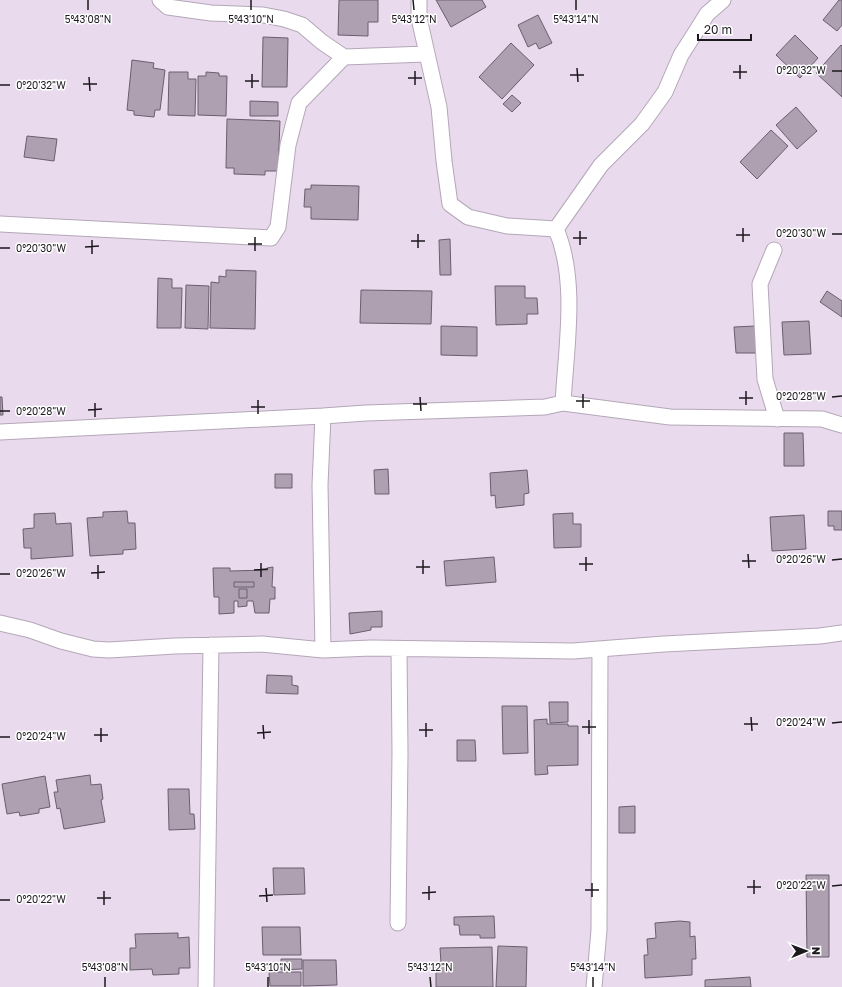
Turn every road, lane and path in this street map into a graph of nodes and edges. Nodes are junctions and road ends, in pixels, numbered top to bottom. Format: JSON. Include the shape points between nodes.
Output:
{"nodes":[{"id":1,"x":160,"y":0,"type":"edge"},
{"id":2,"x":419,"y":0,"type":"edge"},
{"id":3,"x":723,"y":0,"type":"edge"},
{"id":4,"x":426,"y":54,"type":"junction"},
{"id":5,"x":344,"y":57,"type":"junction"},
{"id":6,"x":0,"y":224,"type":"edge"},
{"id":7,"x":556,"y":229,"type":"junction"},
{"id":8,"x":774,"y":250,"type":"dead end"},
{"id":9,"x":563,"y":403,"type":"junction"},
{"id":10,"x":323,"y":416,"type":"junction"},
{"id":11,"x":777,"y":419,"type":"junction"},
{"id":12,"x":842,"y":425,"type":"edge"},
{"id":13,"x":0,"y":432,"type":"edge"},
{"id":14,"x":0,"y":623,"type":"edge"},
{"id":15,"x":842,"y":633,"type":"edge"},
{"id":16,"x":211,"y":645,"type":"junction"},
{"id":17,"x":399,"y":649,"type":"junction"},
{"id":18,"x":324,"y":650,"type":"junction"},
{"id":19,"x":600,"y":650,"type":"junction"},
{"id":20,"x":398,"y":923,"type":"dead end"},
{"id":21,"x":206,"y":987,"type":"edge"},
{"id":22,"x":594,"y":987,"type":"edge"}],
"edges":[{"from":1,"to":5,"type":"street","via":[[168,7],[284,19],[302,25]]},
{"from":2,"to":4,"type":"street","via":[[419,18]]},
{"from":3,"to":7,"type":"street","via":[[707,14],[682,55],[664,92],[642,124],[600,165]]},
{"from":4,"to":5,"type":"street"},
{"from":4,"to":7,"type":"street","via":[[439,107],[450,204],[468,217],[507,226]]},
{"from":5,"to":6,"type":"street","via":[[299,103],[288,144],[278,227],[272,238]]},
{"from":7,"to":9,"type":"street","via":[[563,245],[570,283]]},
{"from":8,"to":11,"type":"street","via":[[760,284],[765,379]]},
{"from":9,"to":10,"type":"street","via":[[545,407]]},
{"from":9,"to":11,"type":"street","via":[[670,417]]},
{"from":10,"to":13,"type":"street"},
{"from":10,"to":18,"type":"street","via":[[320,485]]},
{"from":11,"to":12,"type":"street","via":[[822,419]]},
{"from":14,"to":16,"type":"street","via":[[93,649]]},
{"from":15,"to":19,"type":"street"},
{"from":16,"to":18,"type":"street","via":[[262,644]]},
{"from":16,"to":21,"type":"street"},
{"from":17,"to":18,"type":"street"},
{"from":17,"to":19,"type":"street"},
{"from":17,"to":20,"type":"street"},
{"from":19,"to":22,"type":"street","via":[[599,922]]}]}
